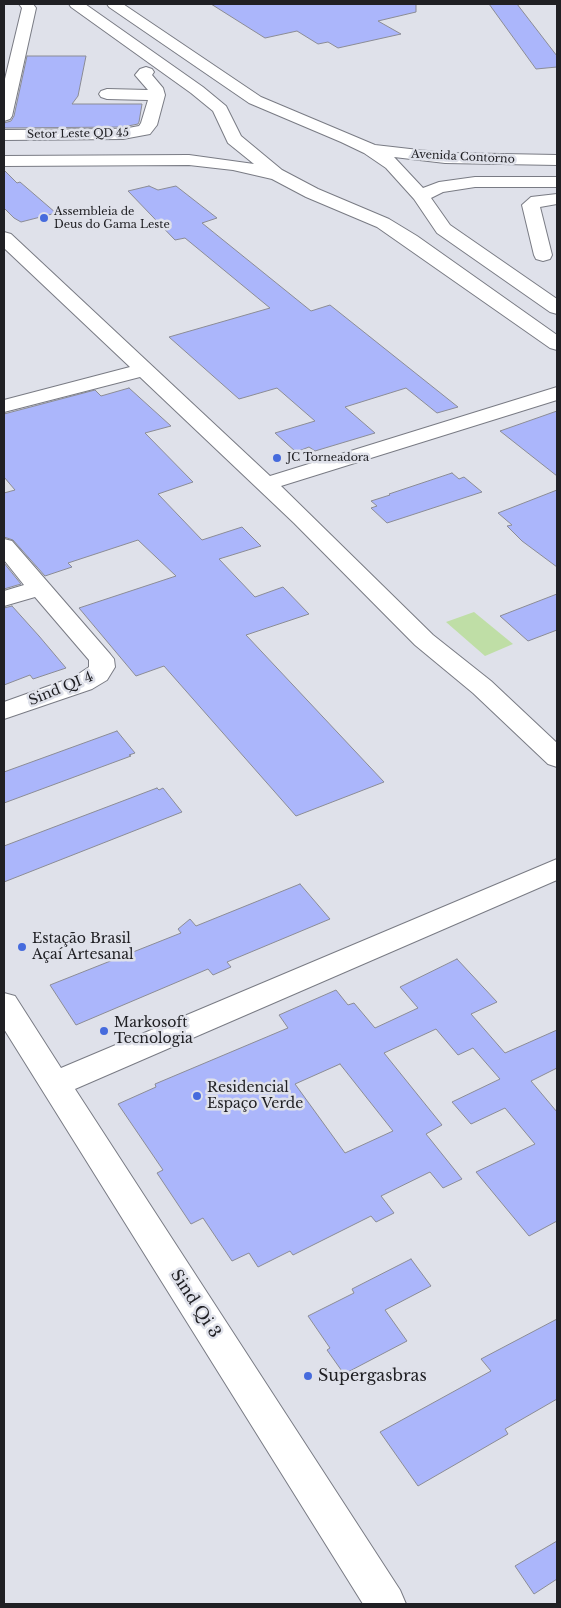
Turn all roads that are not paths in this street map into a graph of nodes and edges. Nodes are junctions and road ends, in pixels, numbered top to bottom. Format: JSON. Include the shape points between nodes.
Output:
{"nodes":[{"id":1,"x":26,"y":4,"type":"edge"},
{"id":2,"x":76,"y":4,"type":"edge"},
{"id":3,"x":114,"y":4,"type":"edge"},
{"id":4,"x":156,"y":33,"type":"junction"},
{"id":5,"x":4,"y":36,"type":"edge"},
{"id":6,"x":22,"y":36,"type":"junction"},
{"id":7,"x":126,"y":39,"type":"junction"},
{"id":8,"x":146,"y":72,"type":"dead end"},
{"id":9,"x":107,"y":94,"type":"dead end"},
{"id":10,"x":157,"y":95,"type":"junction"},
{"id":11,"x":255,"y":100,"type":"junction"},
{"id":12,"x":220,"y":109,"type":"junction"},
{"id":13,"x":4,"y":116,"type":"edge"},
{"id":14,"x":123,"y":134,"type":"junction"},
{"id":15,"x":4,"y":135,"type":"edge"},
{"id":16,"x":234,"y":139,"type":"junction"},
{"id":17,"x":370,"y":149,"type":"junction"},
{"id":18,"x":189,"y":160,"type":"junction"},
{"id":19,"x":557,"y":160,"type":"edge"},
{"id":20,"x":4,"y":161,"type":"edge"},
{"id":21,"x":99,"y":161,"type":"junction"},
{"id":22,"x":276,"y":174,"type":"junction"},
{"id":23,"x":557,"y":182,"type":"edge"},
{"id":24,"x":421,"y":196,"type":"junction"},
{"id":25,"x":557,"y":199,"type":"edge"},
{"id":26,"x":420,"y":219,"type":"junction"},
{"id":27,"x":383,"y":224,"type":"junction"},
{"id":28,"x":9,"y":249,"type":"edge"},
{"id":29,"x":543,"y":255,"type":"dead end"},
{"id":30,"x":557,"y":308,"type":"edge"},
{"id":31,"x":557,"y":344,"type":"edge"},
{"id":32,"x":144,"y":370,"type":"junction"},
{"id":33,"x":557,"y":393,"type":"edge"},
{"id":34,"x":4,"y":406,"type":"edge"},
{"id":35,"x":266,"y":484,"type":"junction"},
{"id":36,"x":4,"y":546,"type":"edge"},
{"id":37,"x":39,"y":588,"type":"junction"},
{"id":38,"x":4,"y":599,"type":"edge"},
{"id":39,"x":4,"y":711,"type":"edge"},
{"id":40,"x":557,"y":758,"type":"edge"},
{"id":41,"x":557,"y":869,"type":"edge"},
{"id":42,"x":4,"y":1004,"type":"edge"},
{"id":43,"x":55,"y":1084,"type":"junction"},
{"id":44,"x":386,"y":1604,"type":"edge"}],
"edges":[{"from":1,"to":6,"type":"street","via":[[29,8]]},
{"from":2,"to":7,"type":"street"},
{"from":3,"to":4,"type":"street"},
{"from":4,"to":7,"type":"street","via":[[139,39]]},
{"from":4,"to":11,"type":"street"},
{"from":5,"to":6,"type":"street"},
{"from":6,"to":13,"type":"street"},
{"from":7,"to":12,"type":"street"},
{"from":8,"to":10,"type":"street","via":[[143,75]]},
{"from":9,"to":10,"type":"street"},
{"from":10,"to":14,"type":"street","name":"Setor Leste QD 45","via":[[149,125],[144,130]]},
{"from":11,"to":12,"type":"street","via":[[234,102]]},
{"from":11,"to":17,"type":"street"},
{"from":12,"to":16,"type":"street"},
{"from":14,"to":15,"type":"street","name":"Setor Leste QD 45"},
{"from":14,"to":21,"type":"street"},
{"from":16,"to":18,"type":"street","via":[[218,153]]},
{"from":16,"to":22,"type":"street"},
{"from":17,"to":19,"type":"street","name":"Avenida Contorno","via":[[445,158]]},
{"from":17,"to":24,"type":"street","via":[[399,170]]},
{"from":18,"to":21,"type":"street"},
{"from":18,"to":22,"type":"street"},
{"from":20,"to":21,"type":"street"},
{"from":22,"to":27,"type":"street"},
{"from":23,"to":24,"type":"street","name":"Avenida Contorno","via":[[476,182],[440,187]]},
{"from":24,"to":26,"type":"street"},
{"from":25,"to":29,"type":"street","via":[[537,201],[531,206]]},
{"from":26,"to":27,"type":"street"},
{"from":26,"to":30,"type":"street","via":[[443,229]]},
{"from":27,"to":31,"type":"street"},
{"from":28,"to":32,"type":"street"},
{"from":32,"to":34,"type":"street"},
{"from":32,"to":35,"type":"street"},
{"from":33,"to":35,"type":"street"},
{"from":35,"to":40,"type":"street","via":[[424,640],[482,687]]},
{"from":36,"to":37,"type":"street","name":"Sind QI 4"},
{"from":37,"to":38,"type":"street"},
{"from":37,"to":39,"type":"street","name":"Sind QI 4","via":[[101,659],[102,667],[98,674],[83,683]]},
{"from":41,"to":43,"type":"street"},
{"from":42,"to":43,"type":"street","name":"Sind Qi 3"},
{"from":43,"to":44,"type":"street","name":"Sind Qi 3"}]}
